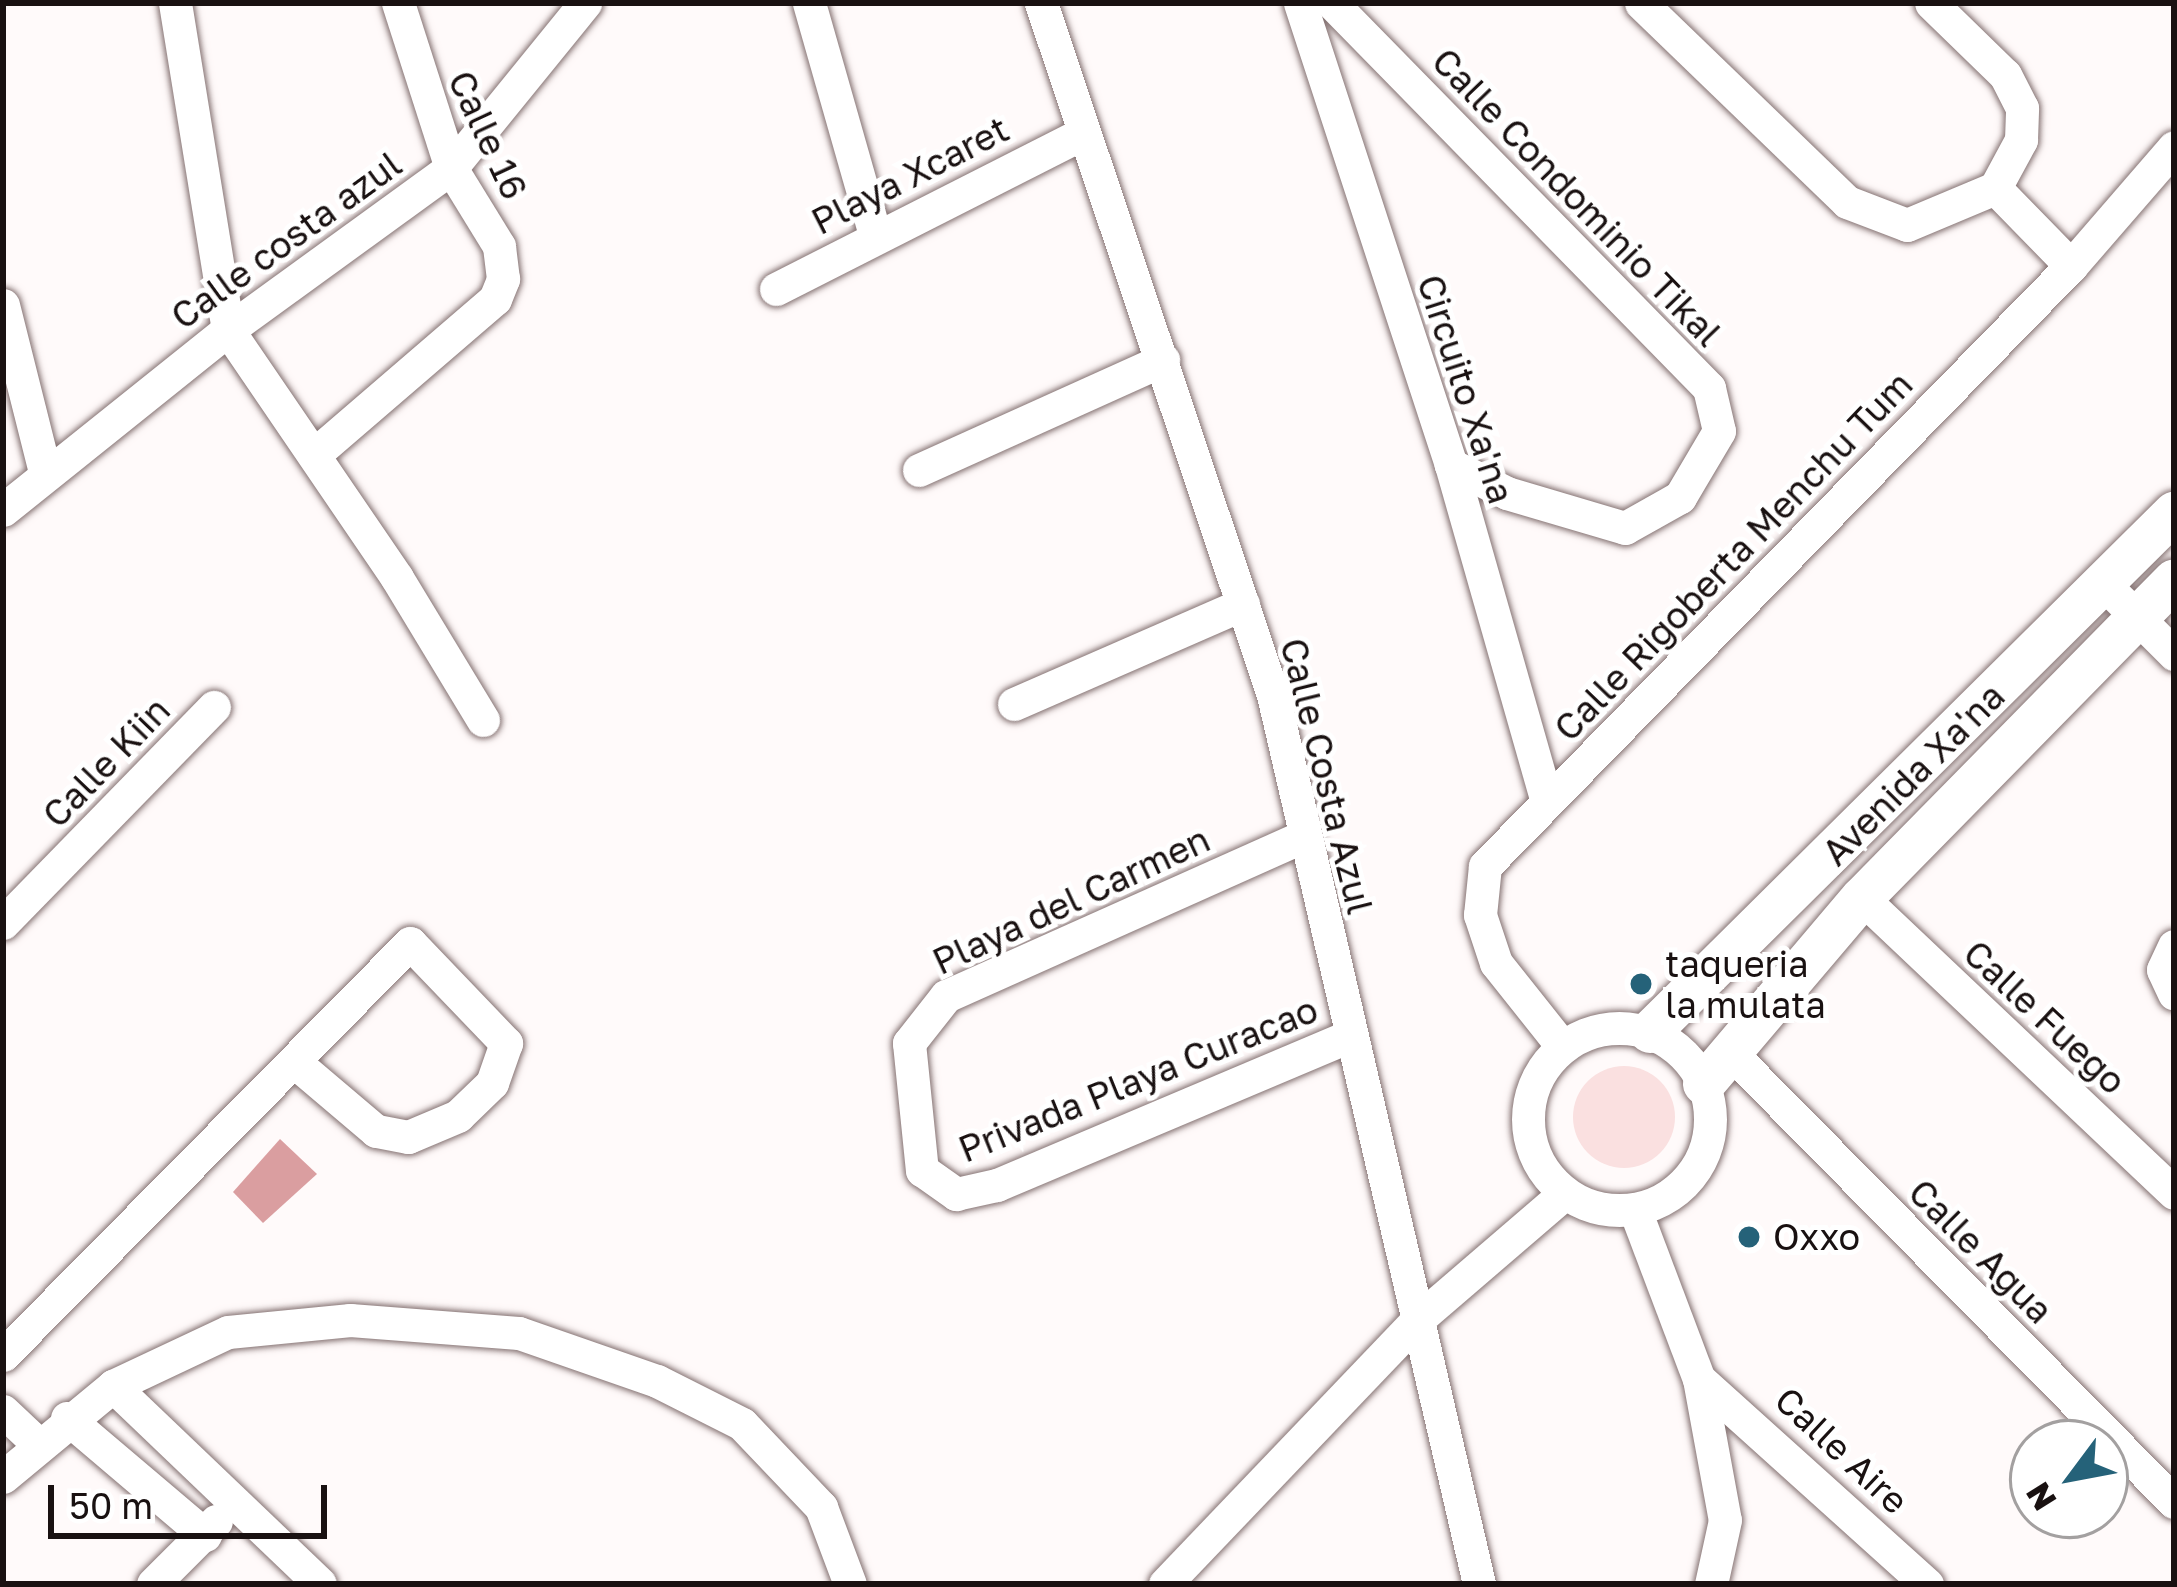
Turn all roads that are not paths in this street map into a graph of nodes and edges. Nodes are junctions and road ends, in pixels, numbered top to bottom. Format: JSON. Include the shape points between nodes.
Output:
{"nodes":[{"id":1,"x":175,"y":3,"type":"edge"},
{"id":2,"x":398,"y":3,"type":"edge"},
{"id":3,"x":585,"y":3,"type":"edge"},
{"id":4,"x":809,"y":3,"type":"edge"},
{"id":5,"x":1041,"y":3,"type":"edge"},
{"id":6,"x":1300,"y":3,"type":"edge"},
{"id":7,"x":1332,"y":3,"type":"edge"},
{"id":8,"x":1641,"y":3,"type":"edge"},
{"id":9,"x":1931,"y":3,"type":"edge"},
{"id":10,"x":1081,"y":134,"type":"junction"},
{"id":11,"x":2174,"y":147,"type":"edge"},
{"id":12,"x":452,"y":168,"type":"junction"},
{"id":13,"x":1995,"y":188,"type":"junction"},
{"id":14,"x":874,"y":233,"type":"junction"},
{"id":15,"x":2071,"y":266,"type":"junction"},
{"id":16,"x":776,"y":290,"type":"dead end"},
{"id":17,"x":3,"y":305,"type":"edge"},
{"id":18,"x":228,"y":330,"type":"junction"},
{"id":19,"x":1163,"y":360,"type":"junction"},
{"id":20,"x":316,"y":453,"type":"junction"},
{"id":21,"x":1451,"y":465,"type":"junction"},
{"id":22,"x":919,"y":470,"type":"dead end"},
{"id":23,"x":45,"y":472,"type":"junction"},
{"id":24,"x":3,"y":510,"type":"edge"},
{"id":25,"x":2174,"y":513,"type":"edge"},
{"id":26,"x":2174,"y":580,"type":"edge"},
{"id":27,"x":2104,"y":586,"type":"junction"},
{"id":28,"x":1243,"y":604,"type":"junction"},
{"id":29,"x":2136,"y":617,"type":"junction"},
{"id":30,"x":2174,"y":654,"type":"edge"},
{"id":31,"x":1014,"y":704,"type":"dead end"},
{"id":32,"x":214,"y":706,"type":"dead end"},
{"id":33,"x":483,"y":720,"type":"dead end"},
{"id":34,"x":1547,"y":802,"type":"junction"},
{"id":35,"x":1304,"y":836,"type":"junction"},
{"id":36,"x":1862,"y":898,"type":"junction"},
{"id":37,"x":3,"y":923,"type":"edge"},
{"id":38,"x":2174,"y":946,"type":"edge"},
{"id":39,"x":2174,"y":994,"type":"edge"},
{"id":40,"x":1650,"y":1032,"type":"junction"},
{"id":41,"x":1348,"y":1037,"type":"junction"},
{"id":42,"x":1562,"y":1046,"type":"junction"},
{"id":43,"x":296,"y":1064,"type":"junction"},
{"id":44,"x":1718,"y":1069,"type":"junction"},
{"id":45,"x":2174,"y":1192,"type":"edge"},
{"id":46,"x":1565,"y":1193,"type":"junction"},
{"id":47,"x":956,"y":1194,"type":"joint"},
{"id":48,"x":1634,"y":1210,"type":"junction"},
{"id":49,"x":1415,"y":1321,"type":"junction"},
{"id":50,"x":3,"y":1355,"type":"edge"},
{"id":51,"x":1699,"y":1378,"type":"junction"},
{"id":52,"x":113,"y":1386,"type":"junction"},
{"id":53,"x":3,"y":1411,"type":"edge"},
{"id":54,"x":67,"y":1418,"type":"junction"},
{"id":55,"x":37,"y":1443,"type":"junction"},
{"id":56,"x":3,"y":1477,"type":"edge"},
{"id":57,"x":233,"y":1502,"type":"junction"},
{"id":58,"x":2174,"y":1502,"type":"edge"},
{"id":59,"x":205,"y":1535,"type":"junction"},
{"id":60,"x":153,"y":1584,"type":"edge"},
{"id":61,"x":320,"y":1584,"type":"edge"},
{"id":62,"x":850,"y":1584,"type":"edge"},
{"id":63,"x":1166,"y":1584,"type":"edge"},
{"id":64,"x":1479,"y":1584,"type":"edge"},
{"id":65,"x":1711,"y":1584,"type":"edge"},
{"id":66,"x":1927,"y":1584,"type":"edge"}],
"edges":[{"from":1,"to":18,"type":"street"},
{"from":2,"to":12,"type":"street","name":"Calle 16"},
{"from":3,"to":12,"type":"street","name":"Calle costa azul"},
{"from":4,"to":14,"type":"street"},
{"from":5,"to":10,"type":"street","name":"Calle Costa Azul"},
{"from":6,"to":21,"type":"street","name":"Circuito Xa'na"},
{"from":7,"to":21,"type":"street","name":"Calle Condominio Tikal","via":[[1709,388],[1719,431],[1681,497],[1625,528],[1508,493]]},
{"from":8,"to":13,"type":"street","via":[[1847,202],[1907,225]]},
{"from":9,"to":13,"type":"street","via":[[2005,75],[2022,108],[2021,140]]},
{"from":10,"to":14,"type":"street","name":"Playa Xcaret"},
{"from":10,"to":19,"type":"street","name":"Calle Costa Azul"},
{"from":11,"to":15,"type":"street","name":"Calle Rigoberta Menchu Tum"},
{"from":12,"to":18,"type":"street","name":"Calle costa azul"},
{"from":12,"to":20,"type":"street","name":"Calle 16","via":[[499,246],[495,299]]},
{"from":13,"to":15,"type":"street"},
{"from":14,"to":16,"type":"street","name":"Playa Xcaret"},
{"from":15,"to":34,"type":"street","name":"Calle Rigoberta Menchu Tum"},
{"from":17,"to":23,"type":"street"},
{"from":18,"to":20,"type":"street"},
{"from":18,"to":23,"type":"street","name":"Calle costa azul"},
{"from":19,"to":22,"type":"street"},
{"from":19,"to":28,"type":"street","name":"Calle Costa Azul"},
{"from":20,"to":33,"type":"street"},
{"from":21,"to":34,"type":"street","name":"Circuito Xa'na"},
{"from":23,"to":24,"type":"street","name":"Calle costa azul"},
{"from":25,"to":27,"type":"street","name":"Avenida Xa'na"},
{"from":26,"to":29,"type":"street","name":"Avenida Xa'na"},
{"from":27,"to":29,"type":"street"},
{"from":27,"to":40,"type":"street","name":"Avenida Xa'na"},
{"from":28,"to":31,"type":"street"},
{"from":28,"to":35,"type":"street","name":"Calle Costa Azul"},
{"from":29,"to":30,"type":"street"},
{"from":29,"to":36,"type":"street","name":"Avenida Xa'na"},
{"from":32,"to":37,"type":"street","name":"Calle Kiin"},
{"from":34,"to":42,"type":"street","name":"Calle Rigoberta Menchu Tum","via":[[1484,866],[1480,915],[1496,963]]},
{"from":35,"to":41,"type":"street","name":"Calle Costa Azul"},
{"from":35,"to":47,"type":"street","name":"Playa del Carmen","via":[[946,996],[923,1018],[909,1043],[922,1170]]},
{"from":36,"to":44,"type":"street","name":"Avenida Xa'na"},
{"from":36,"to":45,"type":"street","name":"Calle Fuego"},
{"from":38,"to":39,"type":"street","via":[[2163,970]]},
{"from":40,"to":42,"type":"street","via":[[1620,1027]]},
{"from":40,"to":44,"type":"street"},
{"from":41,"to":47,"type":"street","name":"Privada Playa Curacao","via":[[998,1186]]},
{"from":41,"to":49,"type":"street","name":"Calle Costa Azul"},
{"from":42,"to":46,"type":"street","via":[[1528,1103],[1535,1153]]},
{"from":43,"to":43,"type":"street","via":[[410,944],[506,1043],[492,1083],[434,1130],[392,1138]]},
{"from":43,"to":50,"type":"street"},
{"from":44,"to":48,"type":"street","via":[[1700,1163],[1660,1201]]},
{"from":44,"to":58,"type":"street","name":"Calle Agua"},
{"from":46,"to":48,"type":"street"},
{"from":46,"to":49,"type":"street"},
{"from":48,"to":51,"type":"street"},
{"from":49,"to":63,"type":"street"},
{"from":49,"to":64,"type":"street","name":"Calle Costa Azul"},
{"from":51,"to":65,"type":"street","via":[[1725,1520]]},
{"from":51,"to":66,"type":"street","name":"Calle Aire"},
{"from":52,"to":54,"type":"street"},
{"from":52,"to":57,"type":"street"},
{"from":52,"to":62,"type":"street","via":[[228,1332],[350,1320],[520,1333],[657,1381],[742,1424],[821,1507]]},
{"from":53,"to":55,"type":"street"},
{"from":54,"to":55,"type":"street"},
{"from":54,"to":59,"type":"street"},
{"from":55,"to":56,"type":"street"},
{"from":57,"to":59,"type":"street"},
{"from":57,"to":61,"type":"street"},
{"from":59,"to":60,"type":"street"}]}
